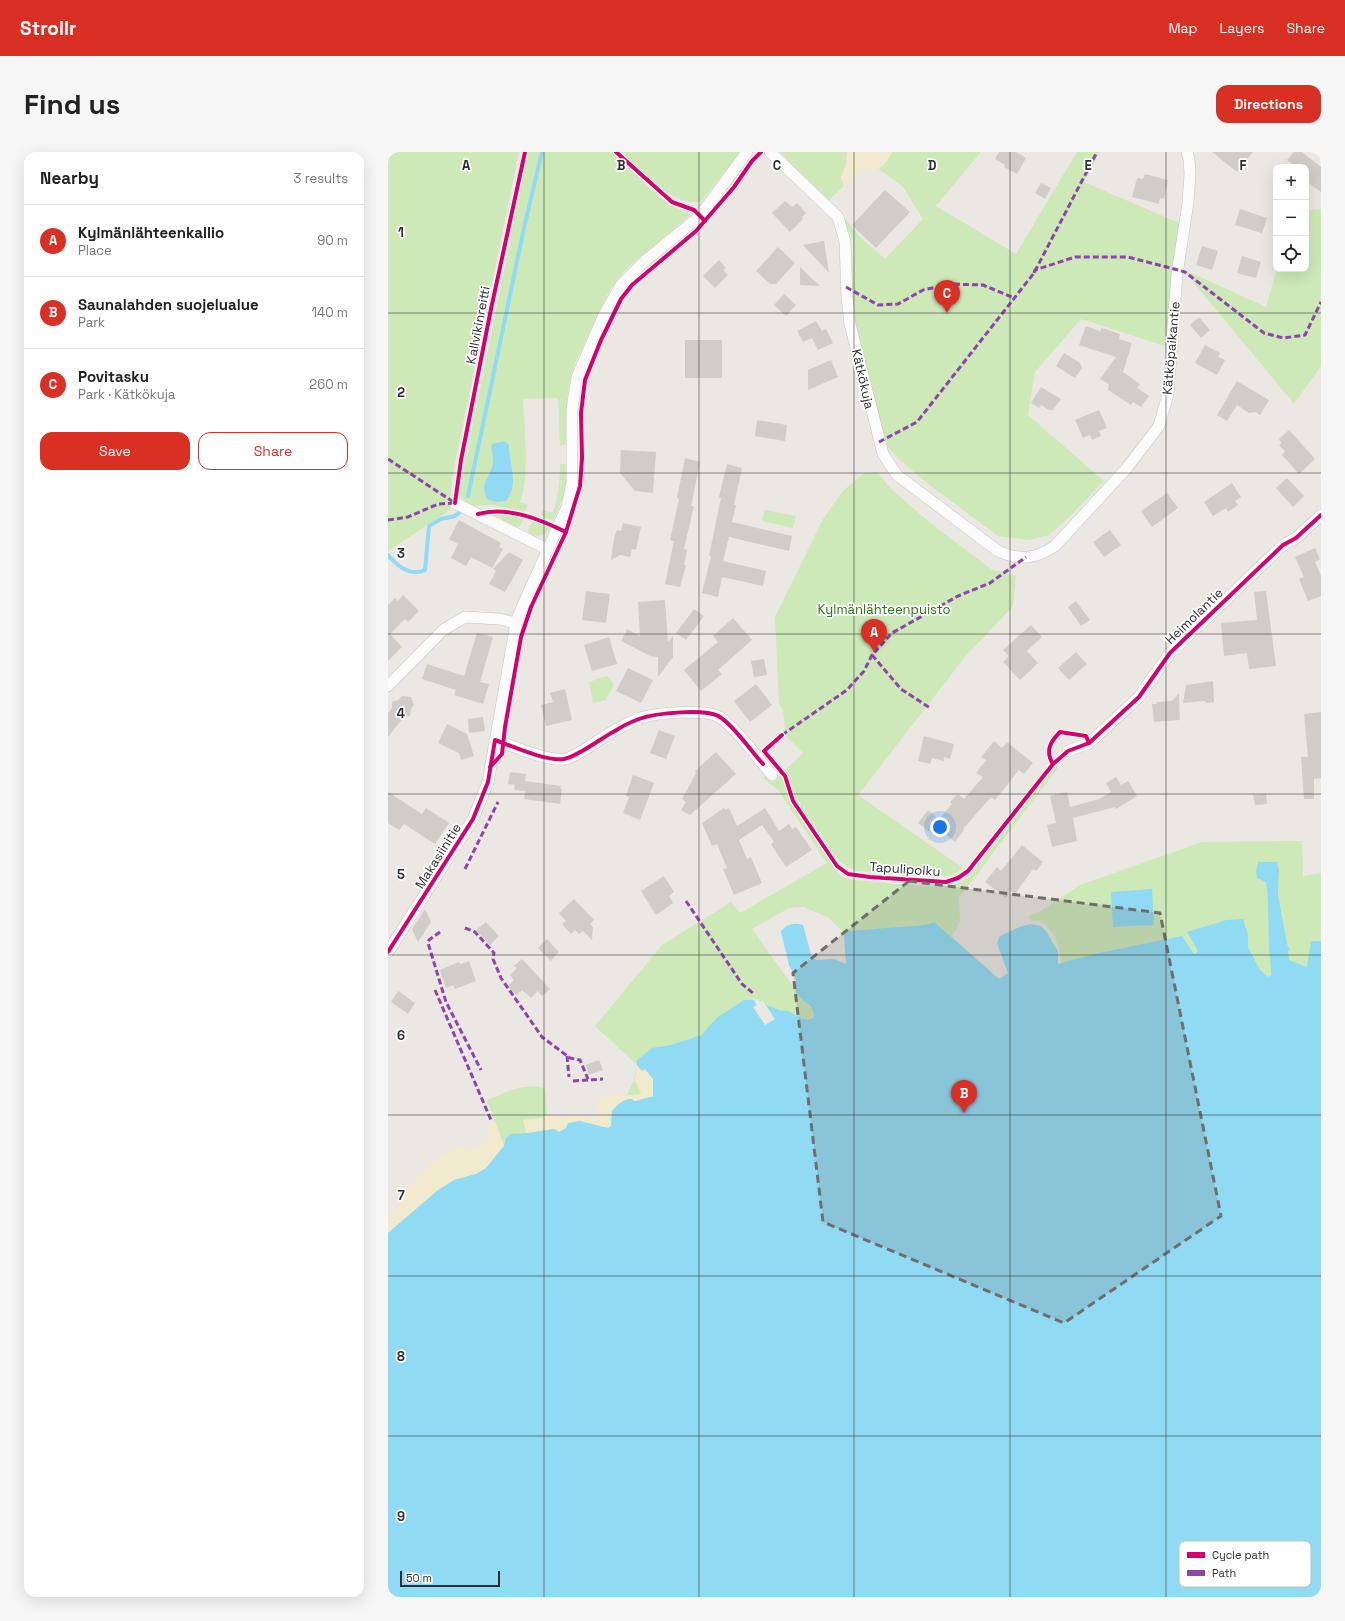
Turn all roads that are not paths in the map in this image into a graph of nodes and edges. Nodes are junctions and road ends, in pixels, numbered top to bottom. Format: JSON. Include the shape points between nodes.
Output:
{"nodes":[{"id":1,"x":747,"y":152,"type":"edge"},
{"id":2,"x":770,"y":152,"type":"edge"},
{"id":3,"x":1187,"y":152,"type":"edge"},
{"id":4,"x":454,"y":503,"type":"dead end"},
{"id":5,"x":1321,"y":515,"type":"edge"},
{"id":6,"x":547,"y":548,"type":"junction"},
{"id":7,"x":1026,"y":557,"type":"joint"},
{"id":8,"x":516,"y":623,"type":"junction"},
{"id":9,"x":388,"y":686,"type":"edge"},
{"id":10,"x":494,"y":740,"type":"junction"},
{"id":11,"x":1068,"y":751,"type":"dead end"},
{"id":12,"x":772,"y":775,"type":"dead end"},
{"id":13,"x":388,"y":952,"type":"edge"}],
"edges":[{"from":1,"to":6,"type":"street","name":"Makasiinitie","via":[[700,216],[646,260],[621,285],[604,315],[577,377],[572,409],[572,482],[567,507]]},
{"from":2,"to":7,"type":"street","name":"Kätkökuja","via":[[838,217],[845,242],[850,324],[883,454],[897,475],[998,551],[1012,557]]},
{"from":3,"to":7,"type":"street","name":"Kätköpaikantie","via":[[1190,173],[1188,203],[1177,274],[1168,394],[1159,426],[1126,469],[1055,546],[1042,554]]},
{"from":4,"to":6,"type":"street"},
{"from":5,"to":11,"type":"street","name":"Heimolantie","via":[[1296,538],[1283,544],[1187,636],[1170,653],[1139,697],[1089,743]]},
{"from":6,"to":8,"type":"street","name":"Makasiinitie"},
{"from":8,"to":9,"type":"street","via":[[499,618],[465,617],[443,630]]},
{"from":8,"to":10,"type":"street","name":"Makasiinitie"},
{"from":10,"to":12,"type":"street","via":[[551,758],[565,759],[640,718],[694,712],[709,713],[720,717]]},
{"from":10,"to":13,"type":"street","name":"Makasiinitie","via":[[488,782],[473,819]]}]}
